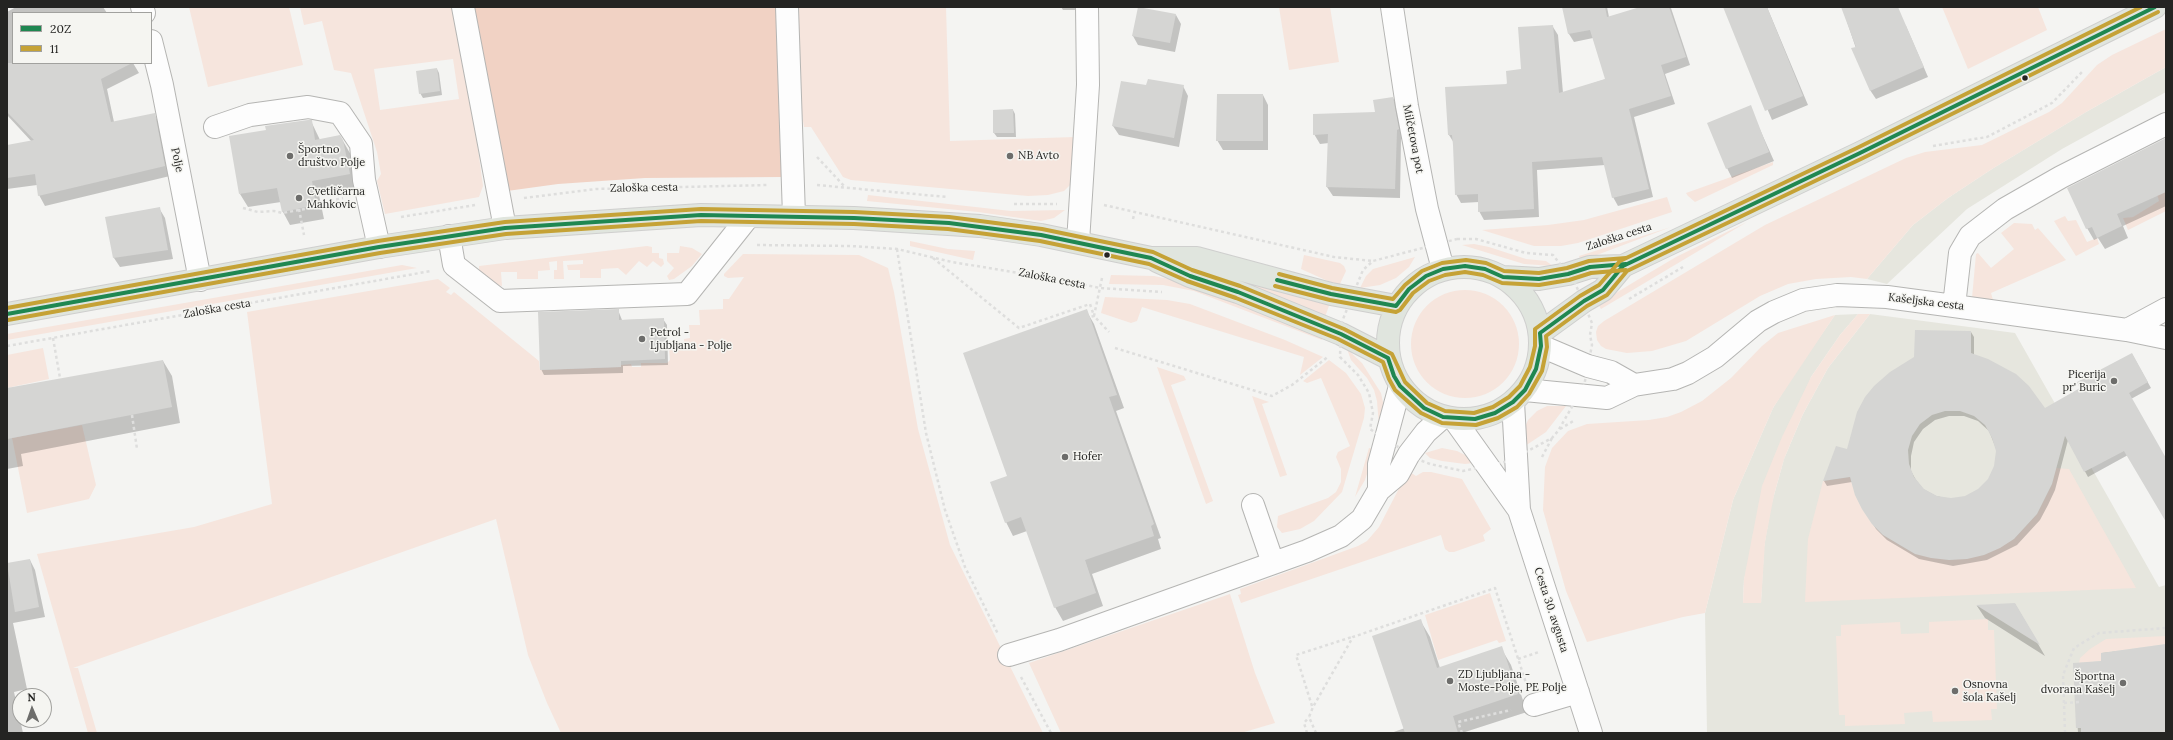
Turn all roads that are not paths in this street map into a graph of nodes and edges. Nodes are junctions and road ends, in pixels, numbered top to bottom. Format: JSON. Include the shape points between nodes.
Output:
{"nodes":[{"id":1,"x":463,"y":7,"type":"edge"},
{"id":2,"x":786,"y":7,"type":"edge"},
{"id":3,"x":1088,"y":7,"type":"edge"},
{"id":4,"x":1392,"y":7,"type":"edge"},
{"id":5,"x":2156,"y":7,"type":"edge"},
{"id":6,"x":152,"y":45,"type":"edge"},
{"id":7,"x":2166,"y":124,"type":"edge"},
{"id":8,"x":216,"y":127,"type":"dead end"},
{"id":9,"x":749,"y":216,"type":"junction"},
{"id":10,"x":794,"y":216,"type":"junction"},
{"id":11,"x":505,"y":228,"type":"junction"},
{"id":12,"x":448,"y":236,"type":"junction"},
{"id":13,"x":1078,"y":242,"type":"junction"},
{"id":14,"x":379,"y":247,"type":"junction"},
{"id":15,"x":1151,"y":258,"type":"junction"},
{"id":16,"x":1623,"y":266,"type":"junction"},
{"id":17,"x":1443,"y":268,"type":"junction"},
{"id":18,"x":1503,"y":277,"type":"junction"},
{"id":19,"x":200,"y":280,"type":"junction"},
{"id":20,"x":1396,"y":306,"type":"junction"},
{"id":21,"x":1954,"y":306,"type":"junction"},
{"id":22,"x":2166,"y":309,"type":"edge"},
{"id":23,"x":7,"y":314,"type":"edge"},
{"id":24,"x":2127,"y":330,"type":"junction"},
{"id":25,"x":2166,"y":338,"type":"edge"},
{"id":26,"x":1540,"y":339,"type":"junction"},
{"id":27,"x":1388,"y":358,"type":"junction"},
{"id":28,"x":1634,"y":385,"type":"junction"},
{"id":29,"x":1400,"y":386,"type":"junction"},
{"id":30,"x":1519,"y":396,"type":"junction"},
{"id":31,"x":1448,"y":418,"type":"junction"},
{"id":32,"x":1379,"y":490,"type":"junction"},
{"id":33,"x":1252,"y":505,"type":"dead end"},
{"id":34,"x":1519,"y":510,"type":"junction"},
{"id":35,"x":1273,"y":563,"type":"junction"},
{"id":36,"x":1009,"y":655,"type":"road end"},
{"id":37,"x":1578,"y":692,"type":"junction"},
{"id":38,"x":1534,"y":705,"type":"road end"},
{"id":39,"x":1591,"y":733,"type":"edge"}],
"edges":[{"from":1,"to":11,"type":"street"},
{"from":2,"to":10,"type":"street"},
{"from":3,"to":13,"type":"street","via":[[1088,85]]},
{"from":4,"to":17,"type":"street","name":"Milčetova pot","via":[[1408,112],[1427,209]]},
{"from":5,"to":16,"type":"main road","name":"Zaloška cesta"},
{"from":6,"to":19,"type":"street","name":"Polje"},
{"from":7,"to":21,"type":"street","via":[[2049,184],[2005,210],[1970,236],[1960,254]]},
{"from":8,"to":14,"type":"street","via":[[250,115],[308,107],[340,113],[361,144],[368,199]]},
{"from":9,"to":10,"type":"main road"},
{"from":9,"to":11,"type":"main road","via":[[655,217]]},
{"from":9,"to":12,"type":"street","via":[[687,294],[500,300],[454,265]]},
{"from":10,"to":13,"type":"main road","via":[[980,226]]},
{"from":11,"to":12,"type":"main road"},
{"from":12,"to":14,"type":"main road"},
{"from":13,"to":15,"type":"main road"},
{"from":14,"to":19,"type":"main road"},
{"from":15,"to":20,"type":"main road","via":[[1197,258],[1331,294]]},
{"from":15,"to":27,"type":"main road","via":[[1190,276],[1238,292],[1341,334]]},
{"from":16,"to":18,"type":"main road","name":"Zaloška cesta","via":[[1590,267],[1539,279]]},
{"from":16,"to":26,"type":"main road","name":"Zaloška cesta","via":[[1602,290],[1584,301]]},
{"from":17,"to":18,"type":"main road","via":[[1472,267],[1485,269]]},
{"from":17,"to":20,"type":"main road","via":[[1426,276],[1409,289]]},
{"from":18,"to":26,"type":"main road","via":[[1517,287],[1528,300],[1536,316]]},
{"from":19,"to":23,"type":"main road"},
{"from":20,"to":27,"type":"main road","via":[[1387,340]]},
{"from":21,"to":24,"type":"street","name":"Kašeljska cesta"},
{"from":21,"to":28,"type":"street","name":"Kašeljska cesta","via":[[1861,296],[1803,300],[1766,315],[1715,357],[1688,373],[1660,382]]},
{"from":22,"to":24,"type":"street"},
{"from":24,"to":25,"type":"street","name":"Kašeljska cesta"},
{"from":26,"to":28,"type":"street","via":[[1588,366],[1612,372]]},
{"from":26,"to":30,"type":"main road","via":[[1536,369]]},
{"from":27,"to":29,"type":"main road"},
{"from":28,"to":30,"type":"street","name":"Kašeljska cesta","via":[[1607,398]]},
{"from":29,"to":31,"type":"main road","via":[[1424,408]]},
{"from":29,"to":32,"type":"street","via":[[1379,464]]},
{"from":30,"to":31,"type":"main road","via":[[1495,413],[1475,419]]},
{"from":30,"to":34,"type":"street","name":"Cesta 30. avgusta"},
{"from":31,"to":32,"type":"street","via":[[1426,432],[1398,474]]},
{"from":31,"to":34,"type":"street","name":"Cesta 30. avgusta"},
{"from":32,"to":35,"type":"street","via":[[1362,519],[1348,531]]},
{"from":33,"to":35,"type":"street"},
{"from":34,"to":37,"type":"street","name":"Cesta 30. avgusta"},
{"from":35,"to":36,"type":"street","via":[[1059,640]]},
{"from":37,"to":38,"type":"street"},
{"from":37,"to":39,"type":"street","name":"Cesta 30. avgusta"}]}
